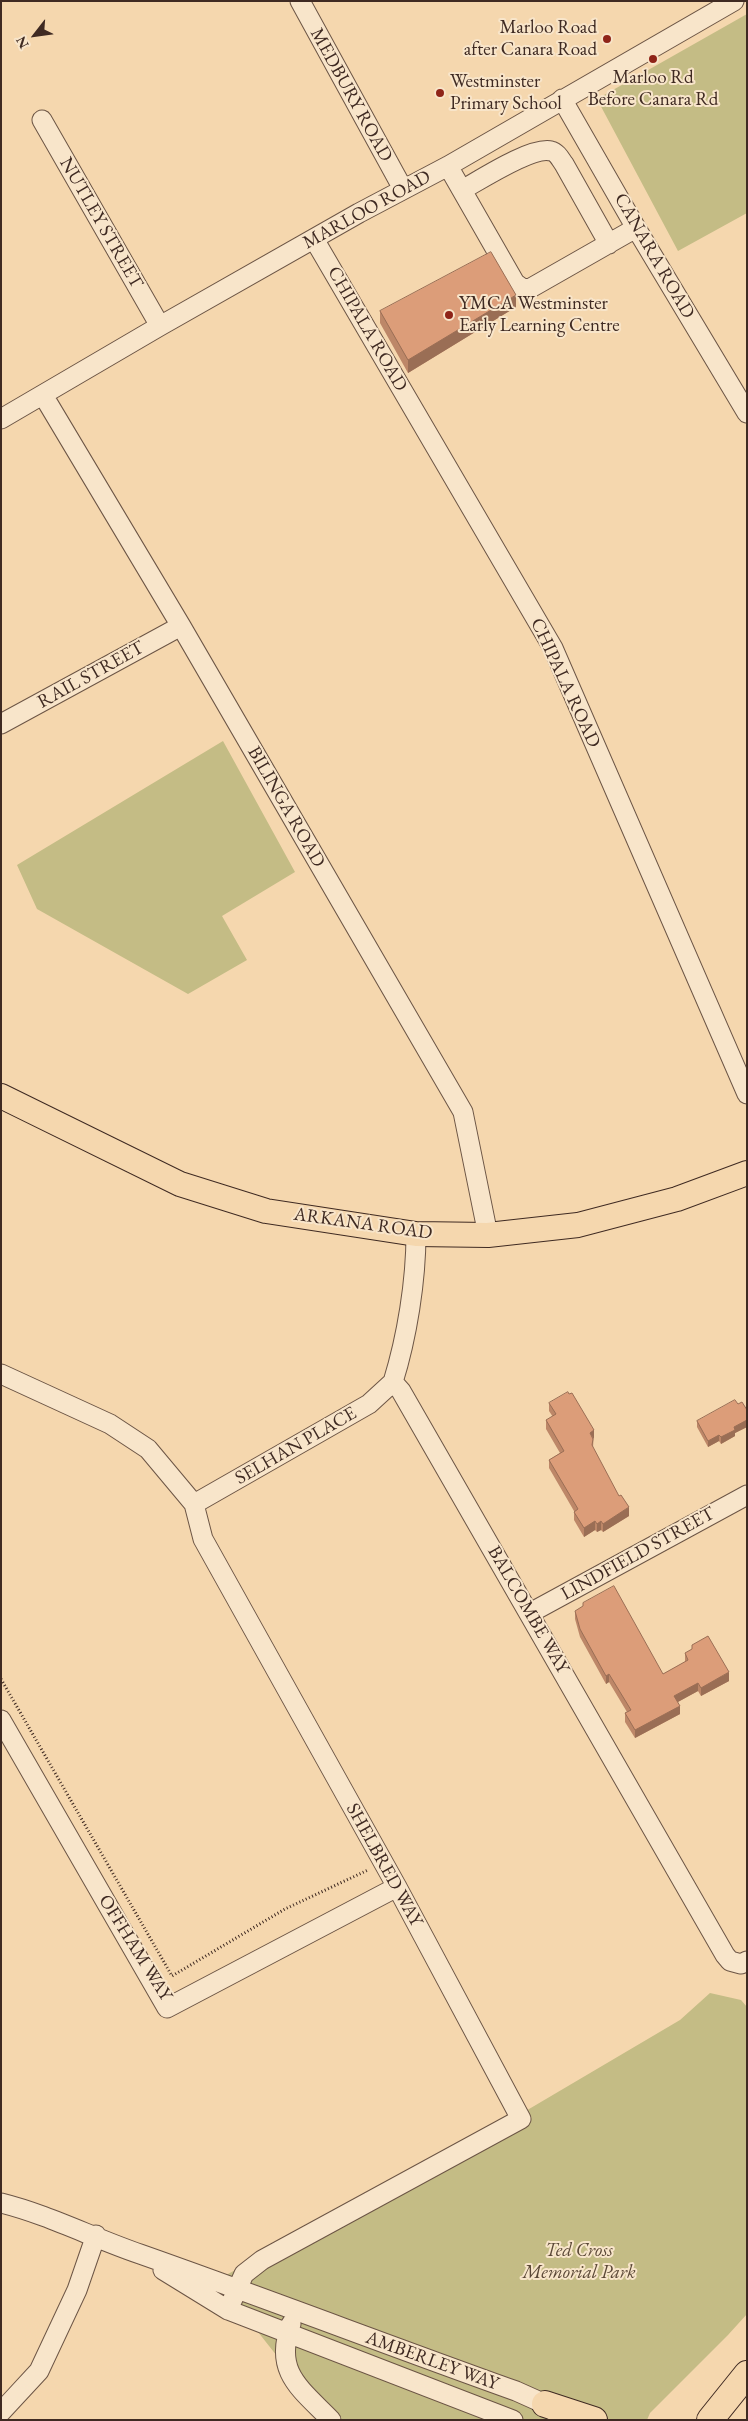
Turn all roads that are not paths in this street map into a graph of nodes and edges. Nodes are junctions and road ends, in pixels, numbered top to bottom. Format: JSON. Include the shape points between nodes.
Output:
{"nodes":[{"id":1,"x":300,"y":1,"type":"edge"},
{"id":2,"x":734,"y":1,"type":"edge"},
{"id":3,"x":562,"y":99,"type":"junction"},
{"id":4,"x":42,"y":120,"type":"dead end"},
{"id":5,"x":599,"y":162,"type":"junction"},
{"id":6,"x":448,"y":166,"type":"junction"},
{"id":7,"x":572,"y":178,"type":"junction"},
{"id":8,"x":403,"y":189,"type":"junction"},
{"id":9,"x":462,"y":190,"type":"junction"},
{"id":10,"x":636,"y":228,"type":"junction"},
{"id":11,"x":314,"y":239,"type":"junction"},
{"id":12,"x":609,"y":244,"type":"junction"},
{"id":13,"x":160,"y":326,"type":"junction"},
{"id":14,"x":43,"y":395,"type":"junction"},
{"id":15,"x":747,"y":413,"type":"edge"},
{"id":16,"x":1,"y":419,"type":"edge"},
{"id":17,"x":181,"y":626,"type":"junction"},
{"id":18,"x":1,"y":724,"type":"edge"},
{"id":19,"x":1,"y":1081,"type":"edge"},
{"id":20,"x":747,"y":1094,"type":"edge"},
{"id":21,"x":1,"y":1096,"type":"edge"},
{"id":22,"x":50,"y":1119,"type":"junction"},
{"id":23,"x":747,"y":1173,"type":"edge"},
{"id":24,"x":416,"y":1234,"type":"junction"},
{"id":25,"x":488,"y":1236,"type":"junction"},
{"id":26,"x":1,"y":1374,"type":"edge"},
{"id":27,"x":393,"y":1382,"type":"junction"},
{"id":28,"x":747,"y":1495,"type":"edge"},
{"id":29,"x":194,"y":1504,"type":"junction"},
{"id":30,"x":530,"y":1613,"type":"junction"},
{"id":31,"x":1,"y":1720,"type":"edge"},
{"id":32,"x":397,"y":1887,"type":"junction"},
{"id":33,"x":744,"y":1962,"type":"edge"},
{"id":34,"x":1,"y":2203,"type":"edge"},
{"id":35,"x":96,"y":2235,"type":"junction"},
{"id":36,"x":137,"y":2253,"type":"junction"},
{"id":37,"x":237,"y":2287,"type":"junction"},
{"id":38,"x":228,"y":2310,"type":"junction"},
{"id":39,"x":296,"y":2312,"type":"junction"},
{"id":40,"x":287,"y":2335,"type":"junction"},
{"id":41,"x":747,"y":2374,"type":"edge"},
{"id":42,"x":1,"y":2412,"type":"edge"},
{"id":43,"x":554,"y":2412,"type":"edge"},
{"id":44,"x":331,"y":2420,"type":"edge"},
{"id":45,"x":512,"y":2420,"type":"edge"},
{"id":46,"x":594,"y":2420,"type":"edge"},
{"id":47,"x":710,"y":2420,"type":"edge"}],
"edges":[{"from":1,"to":8,"type":"street","name":"MEDBURY ROAD"},
{"from":2,"to":3,"type":"street","name":"MARLOO ROAD"},
{"from":3,"to":5,"type":"street","name":"CANARA ROAD"},
{"from":3,"to":6,"type":"street","name":"MARLOO ROAD"},
{"from":4,"to":13,"type":"street","name":"NUTLEY STREET"},
{"from":5,"to":7,"type":"street"},
{"from":5,"to":10,"type":"street","name":"CANARA ROAD"},
{"from":6,"to":8,"type":"street","name":"MARLOO ROAD"},
{"from":6,"to":9,"type":"street"},
{"from":7,"to":9,"type":"street","via":[[556,153],[540,151]]},
{"from":7,"to":12,"type":"street"},
{"from":8,"to":11,"type":"street","name":"MARLOO ROAD"},
{"from":9,"to":12,"type":"street","via":[[515,283],[522,288],[530,289]]},
{"from":10,"to":12,"type":"street"},
{"from":10,"to":15,"type":"street","name":"CANARA ROAD"},
{"from":11,"to":13,"type":"street","name":"MARLOO ROAD"},
{"from":11,"to":20,"type":"street","name":"CHIPALA ROAD","via":[[552,648]]},
{"from":13,"to":14,"type":"street","name":"MARLOO ROAD"},
{"from":14,"to":16,"type":"street","name":"MARLOO ROAD"},
{"from":14,"to":17,"type":"street","name":"BILINGA ROAD"},
{"from":17,"to":18,"type":"street","name":"RAIL STREET"},
{"from":17,"to":25,"type":"street","name":"BILINGA ROAD","via":[[463,1112]]},
{"from":19,"to":22,"type":"main road","name":"ARKANA ROAD"},
{"from":21,"to":22,"type":"main road","name":"ARKANA ROAD"},
{"from":22,"to":24,"type":"main road","name":"ARKANA ROAD","via":[[180,1184],[266,1211]]},
{"from":23,"to":25,"type":"main road","name":"ARKANA ROAD","via":[[677,1199],[578,1225]]},
{"from":24,"to":25,"type":"main road","name":"ARKANA ROAD"},
{"from":24,"to":27,"type":"street","via":[[416,1264]]},
{"from":26,"to":29,"type":"street","name":"SHELBRED WAY","via":[[110,1424],[148,1449]]},
{"from":27,"to":29,"type":"street","name":"SELHAN PLACE","via":[[369,1404]]},
{"from":27,"to":30,"type":"street","name":"BALCOMBE WAY","via":[[402,1391]]},
{"from":28,"to":30,"type":"street","name":"LINDFIELD STREET"},
{"from":29,"to":32,"type":"street","name":"SHELBRED WAY","via":[[203,1539]]},
{"from":30,"to":33,"type":"street","name":"BALCOMBE WAY","via":[[725,1955],[730,1961]]},
{"from":31,"to":32,"type":"street","name":"OFFHAM WAY","via":[[167,2008]]},
{"from":32,"to":37,"type":"street","name":"SHELBRED WAY","via":[[521,2119],[262,2260],[244,2274]]},
{"from":34,"to":35,"type":"street","name":"AMBERLEY WAY"},
{"from":35,"to":36,"type":"street","name":"AMBERLEY WAY"},
{"from":35,"to":42,"type":"street","via":[[77,2290],[39,2371]]},
{"from":36,"to":37,"type":"street","name":"AMBERLEY WAY"},
{"from":36,"to":38,"type":"street","name":"AMBERLEY WAY"},
{"from":37,"to":38,"type":"street","name":"SHELBRED WAY"},
{"from":37,"to":39,"type":"street","name":"AMBERLEY WAY"},
{"from":38,"to":40,"type":"street","name":"AMBERLEY WAY"},
{"from":39,"to":40,"type":"street"},
{"from":39,"to":43,"type":"street","name":"AMBERLEY WAY","via":[[516,2391]]},
{"from":40,"to":44,"type":"street","via":[[286,2364],[292,2381]]},
{"from":40,"to":45,"type":"street","name":"AMBERLEY WAY"},
{"from":41,"to":47,"type":"highway"},
{"from":43,"to":46,"type":"highway"}]}
